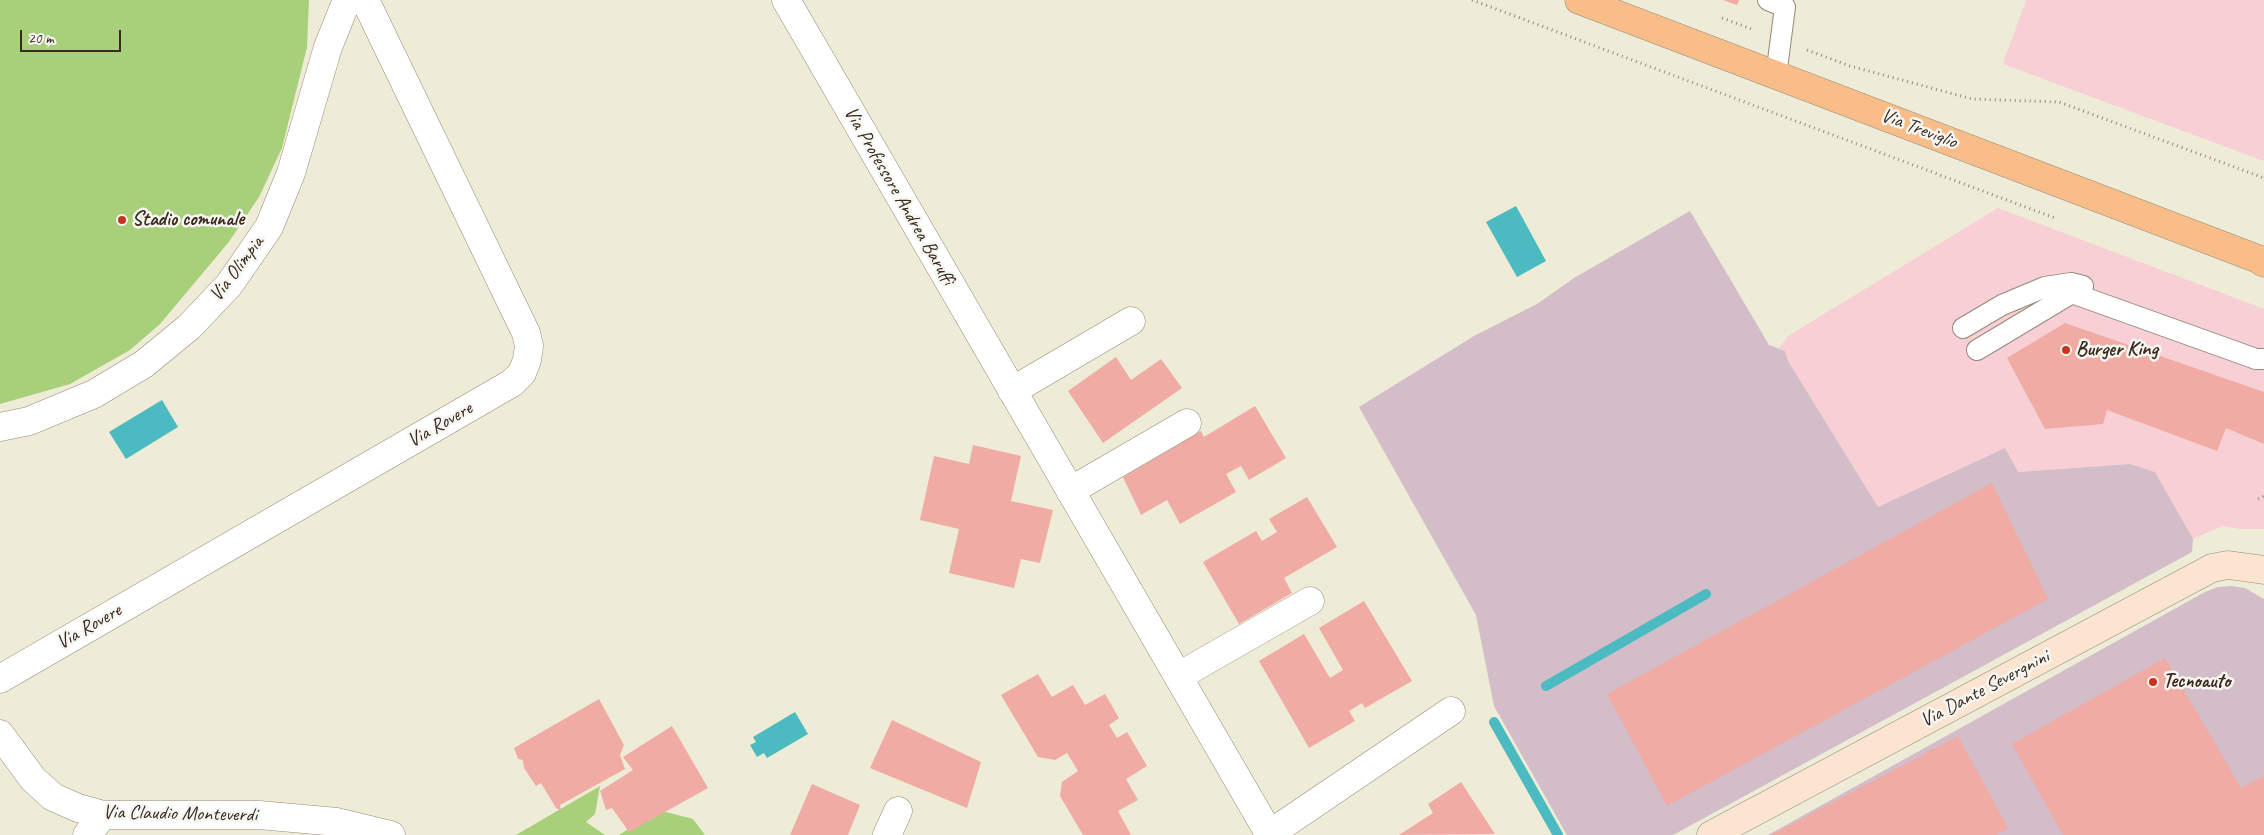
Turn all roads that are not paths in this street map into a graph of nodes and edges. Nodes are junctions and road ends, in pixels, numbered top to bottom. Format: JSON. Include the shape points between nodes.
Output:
{"nodes":[{"id":1,"x":347,"y":0,"type":"edge"},
{"id":2,"x":366,"y":0,"type":"edge"},
{"id":3,"x":786,"y":0,"type":"edge"},
{"id":4,"x":1768,"y":0,"type":"edge"},
{"id":5,"x":1583,"y":1,"type":"edge"},
{"id":6,"x":1776,"y":76,"type":"junction"},
{"id":7,"x":2262,"y":260,"type":"edge"},
{"id":8,"x":2128,"y":313,"type":"junction"},
{"id":9,"x":1131,"y":321,"type":"dead end"},
{"id":10,"x":1963,"y":328,"type":"dead end"},
{"id":11,"x":1977,"y":350,"type":"dead end"},
{"id":12,"x":2264,"y":359,"type":"edge"},
{"id":13,"x":1012,"y":391,"type":"junction"},
{"id":14,"x":1188,"y":423,"type":"dead end"},
{"id":15,"x":0,"y":428,"type":"edge"},
{"id":16,"x":1070,"y":491,"type":"junction"},
{"id":17,"x":2264,"y":570,"type":"edge"},
{"id":18,"x":1310,"y":601,"type":"dead end"},
{"id":19,"x":1178,"y":676,"type":"junction"},
{"id":20,"x":0,"y":679,"type":"edge"},
{"id":21,"x":1451,"y":710,"type":"dead end"},
{"id":22,"x":0,"y":734,"type":"edge"},
{"id":23,"x":95,"y":825,"type":"edge"},
{"id":24,"x":391,"y":835,"type":"edge"},
{"id":25,"x":1269,"y":835,"type":"edge"},
{"id":26,"x":1711,"y":835,"type":"edge"}],
"edges":[{"from":1,"to":15,"type":"street","name":"Via Olimpia","via":[[328,47],[291,173],[269,227],[229,284],[189,327],[144,364],[94,394],[29,421]]},
{"from":2,"to":20,"type":"street","name":"Via Rovere","via":[[526,333],[528,360],[522,373],[512,383]]},
{"from":3,"to":13,"type":"street","name":"Via Professore Andrea Baruffi"},
{"from":4,"to":6,"type":"lane","via":[[1785,7]]},
{"from":5,"to":6,"type":"main road","name":"Via Treviglio"},
{"from":6,"to":7,"type":"main road","name":"Via Treviglio"},
{"from":8,"to":10,"type":"lane","via":[[2103,289],[2071,284],[2036,290]]},
{"from":8,"to":11,"type":"lane","via":[[2072,293]]},
{"from":8,"to":12,"type":"lane","via":[[2256,359]]},
{"from":9,"to":13,"type":"street"},
{"from":13,"to":16,"type":"street","name":"Via Professore Andrea Baruffi"},
{"from":14,"to":16,"type":"street"},
{"from":16,"to":19,"type":"street","name":"Via Professore Andrea Baruffi"},
{"from":17,"to":26,"type":"street","name":"Via Dante Severgnini","via":[[2228,565],[2212,568]]},
{"from":18,"to":19,"type":"street"},
{"from":19,"to":25,"type":"street","name":"Via Professore Andrea Baruffi"},
{"from":21,"to":25,"type":"street","name":"Via Professore Andrea Baruffi"},
{"from":22,"to":23,"type":"street","name":"Via Claudio Monteverdi","via":[[32,779],[53,797],[78,808]]},
{"from":23,"to":24,"type":"street","name":"Via Claudio Monteverdi","via":[[259,815],[337,822]]}]}
